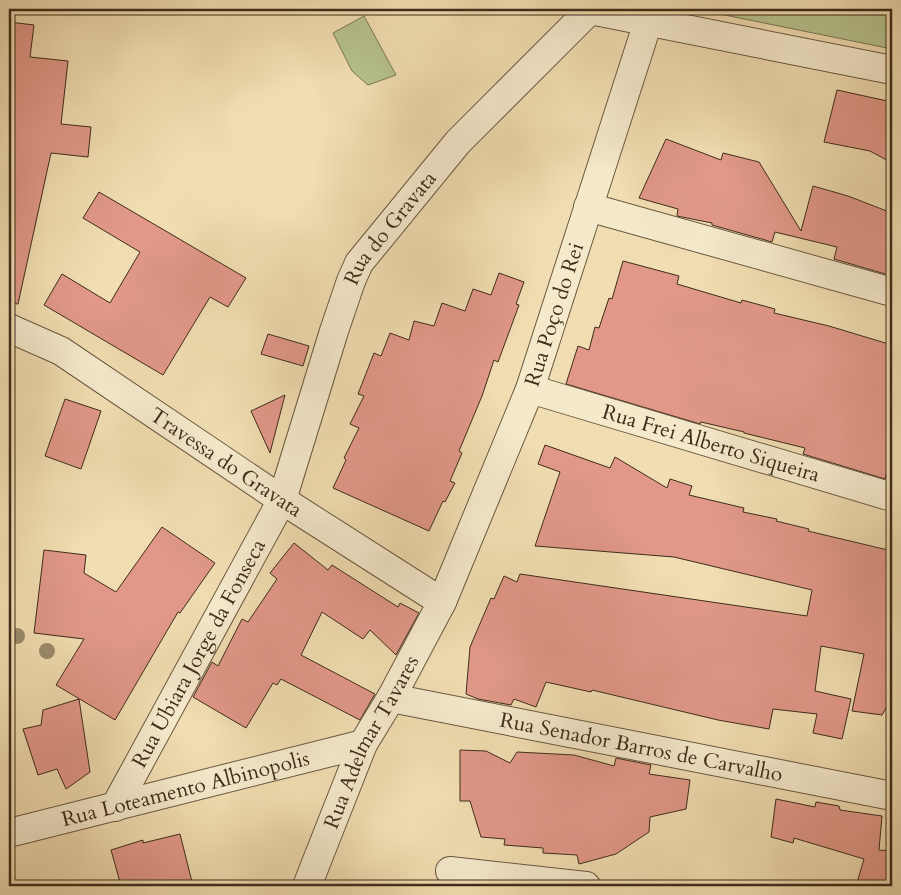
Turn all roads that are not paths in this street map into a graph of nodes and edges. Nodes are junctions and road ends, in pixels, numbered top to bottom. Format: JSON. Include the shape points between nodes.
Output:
{"nodes":[{"id":1,"x":589,"y":10,"type":"edge"},
{"id":2,"x":648,"y":22,"type":"junction"},
{"id":3,"x":892,"y":70,"type":"edge"},
{"id":4,"x":588,"y":207,"type":"junction"},
{"id":5,"x":892,"y":292,"type":"edge"},
{"id":6,"x":9,"y":328,"type":"edge"},
{"id":7,"x":530,"y":389,"type":"junction"},
{"id":8,"x":892,"y":497,"type":"edge"},
{"id":9,"x":282,"y":500,"type":"junction"},
{"id":10,"x":442,"y":602,"type":"junction"},
{"id":11,"x":391,"y":698,"type":"junction"},
{"id":12,"x":363,"y":744,"type":"junction"},
{"id":13,"x":892,"y":796,"type":"edge"},
{"id":14,"x":115,"y":807,"type":"junction"},
{"id":15,"x":9,"y":834,"type":"edge"},
{"id":16,"x":450,"y":871,"type":"dead end"},
{"id":17,"x":307,"y":886,"type":"edge"},
{"id":18,"x":586,"y":886,"type":"edge"}],
"edges":[{"from":1,"to":2,"type":"street"},
{"from":1,"to":9,"type":"street","name":"Rua do Gravata","via":[[458,142],[359,263],[334,331]]},
{"from":2,"to":3,"type":"street"},
{"from":2,"to":4,"type":"street","name":"Rua Poço do Rei"},
{"from":4,"to":5,"type":"street"},
{"from":4,"to":7,"type":"street","name":"Rua Poço do Rei"},
{"from":6,"to":9,"type":"street","name":"Travessa do Gravata","via":[[61,351]]},
{"from":7,"to":8,"type":"street","name":"Rua Frei Alberto Siqueira"},
{"from":7,"to":10,"type":"street","name":"Rua Poço do Rei"},
{"from":9,"to":10,"type":"street","name":"Travessa do Gravata"},
{"from":9,"to":14,"type":"street","name":"Rua Ubiara Jorge da Fonseca"},
{"from":10,"to":11,"type":"street","name":"Rua Adelmar Tavares"},
{"from":11,"to":12,"type":"street","name":"Rua Adelmar Tavares"},
{"from":11,"to":13,"type":"street","name":"Rua Senador Barros de Carvalho"},
{"from":12,"to":14,"type":"street","name":"Rua Loteamento Albinopolis"},
{"from":12,"to":17,"type":"street","name":"Rua Adelmar Tavares"},
{"from":14,"to":15,"type":"street","name":"Rua Loteamento Albinopolis"},
{"from":16,"to":18,"type":"street"}]}
